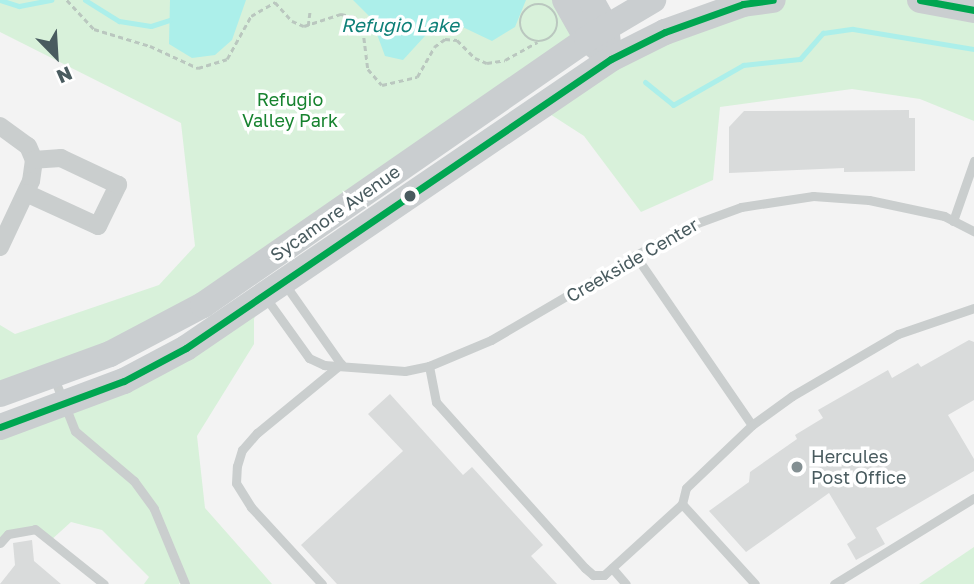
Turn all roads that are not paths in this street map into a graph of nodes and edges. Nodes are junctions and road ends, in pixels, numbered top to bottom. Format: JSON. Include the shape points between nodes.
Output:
{"nodes":[{"id":1,"x":565,"y":0,"type":"edge"},
{"id":2,"x":591,"y":0,"type":"edge"},
{"id":3,"x":653,"y":0,"type":"edge"},
{"id":4,"x":710,"y":0,"type":"edge"},
{"id":5,"x":773,"y":0,"type":"edge"},
{"id":6,"x":920,"y":0,"type":"edge"},
{"id":7,"x":974,"y":10,"type":"edge"},
{"id":8,"x":666,"y":32,"type":"junction"},
{"id":9,"x":596,"y":33,"type":"junction"},
{"id":10,"x":611,"y":59,"type":"junction"},
{"id":11,"x":0,"y":126,"type":"edge"},
{"id":12,"x":34,"y":160,"type":"junction"},
{"id":13,"x":974,"y":161,"type":"edge"},
{"id":14,"x":26,"y":193,"type":"junction"},
{"id":15,"x":953,"y":221,"type":"junction"},
{"id":16,"x":974,"y":231,"type":"edge"},
{"id":17,"x":0,"y":247,"type":"edge"},
{"id":18,"x":635,"y":255,"type":"junction"},
{"id":19,"x":267,"y":281,"type":"junction"},
{"id":20,"x":974,"y":308,"type":"edge"},
{"id":21,"x":341,"y":364,"type":"junction"},
{"id":22,"x":429,"y":366,"type":"junction"},
{"id":23,"x":53,"y":377,"type":"junction"},
{"id":24,"x":0,"y":394,"type":"edge"},
{"id":25,"x":65,"y":405,"type":"junction"},
{"id":26,"x":752,"y":425,"type":"junction"},
{"id":27,"x":0,"y":427,"type":"edge"},
{"id":28,"x":974,"y":498,"type":"edge"},
{"id":29,"x":682,"y":504,"type":"junction"},
{"id":30,"x":0,"y":543,"type":"edge"},
{"id":31,"x":612,"y":568,"type":"junction"},
{"id":32,"x":182,"y":582,"type":"edge"},
{"id":33,"x":104,"y":584,"type":"edge"},
{"id":34,"x":322,"y":584,"type":"edge"},
{"id":35,"x":626,"y":584,"type":"edge"},
{"id":36,"x":755,"y":584,"type":"edge"},
{"id":37,"x":834,"y":584,"type":"edge"}],
"edges":[{"from":1,"to":9,"type":"main road"},
{"from":2,"to":9,"type":"main road"},
{"from":3,"to":9,"type":"main road","name":"Sycamore Avenue"},
{"from":4,"to":8,"type":"main road","via":[[688,9]]},
{"from":5,"to":8,"type":"main road","name":"Sycamore Avenue","via":[[743,4]]},
{"from":6,"to":7,"type":"main road"},
{"from":8,"to":10,"type":"main road","name":"Sycamore Avenue"},
{"from":9,"to":10,"type":"main road"},
{"from":9,"to":19,"type":"main road","name":"Sycamore Avenue"},
{"from":10,"to":19,"type":"main road","name":"Sycamore Avenue"},
{"from":11,"to":12,"type":"street","via":[[27,146]]},
{"from":12,"to":14,"type":"street"},
{"from":12,"to":14,"type":"street","via":[[61,158],[118,185],[98,226]]},
{"from":13,"to":15,"type":"lane"},
{"from":14,"to":17,"type":"street"},
{"from":15,"to":16,"type":"lane","name":"Creekside Center"},
{"from":15,"to":18,"type":"lane","name":"Creekside Center","via":[[869,200],[792,197],[710,216]]},
{"from":18,"to":22,"type":"lane","name":"Creekside Center","via":[[491,340]]},
{"from":18,"to":26,"type":"lane"},
{"from":19,"to":21,"type":"lane"},
{"from":19,"to":21,"type":"lane","name":"Creekside Center","via":[[309,358],[324,365]]},
{"from":19,"to":23,"type":"main road","name":"Sycamore Avenue","via":[[203,305],[110,354]]},
{"from":19,"to":25,"type":"main road","name":"Sycamore Avenue","via":[[186,348]]},
{"from":20,"to":26,"type":"lane","via":[[898,334]]},
{"from":21,"to":22,"type":"lane","name":"Creekside Center","via":[[382,370]]},
{"from":21,"to":34,"type":"lane","via":[[257,433],[242,450],[237,466],[236,483],[251,507]]},
{"from":22,"to":31,"type":"lane","via":[[436,402],[578,560],[593,575],[604,575]]},
{"from":23,"to":24,"type":"main road","name":"Sycamore Avenue"},
{"from":23,"to":25,"type":"lane"},
{"from":25,"to":27,"type":"main road","name":"Sycamore Avenue"},
{"from":25,"to":32,"type":"lane","via":[[75,430],[134,481],[153,509]]},
{"from":26,"to":29,"type":"lane","via":[[685,488]]},
{"from":28,"to":37,"type":"lane"},
{"from":29,"to":31,"type":"lane"},
{"from":29,"to":36,"type":"lane"},
{"from":30,"to":33,"type":"lane","via":[[8,534],[36,529]]},
{"from":31,"to":35,"type":"lane"}]}
